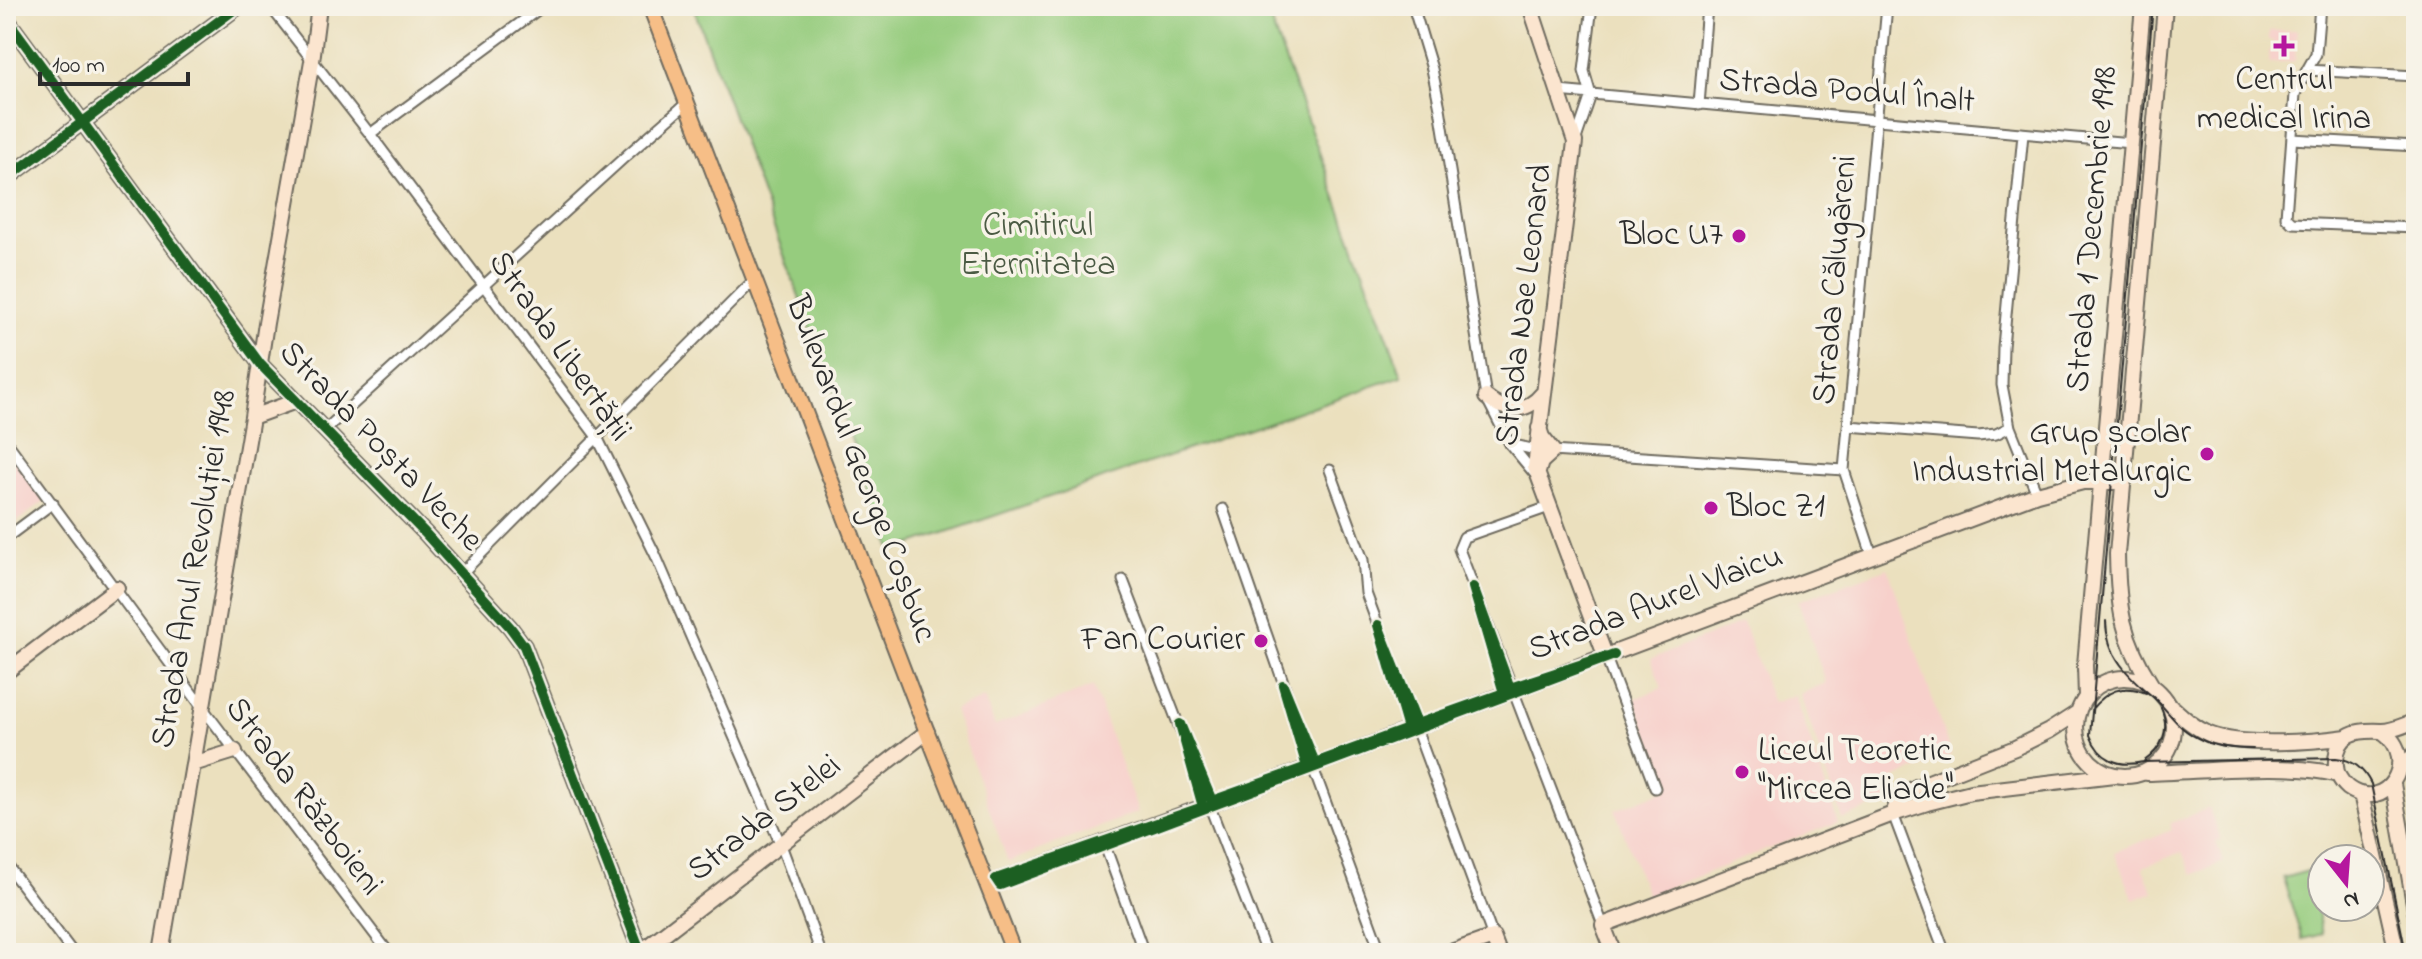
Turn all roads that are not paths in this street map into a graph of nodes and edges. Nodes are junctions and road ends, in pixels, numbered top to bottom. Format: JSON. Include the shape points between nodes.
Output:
{"nodes":[{"id":1,"x":239,"y":6,"type":"edge"},
{"id":2,"x":270,"y":6,"type":"edge"},
{"id":3,"x":319,"y":6,"type":"edge"},
{"id":4,"x":543,"y":6,"type":"edge"},
{"id":5,"x":650,"y":6,"type":"edge"},
{"id":6,"x":1413,"y":6,"type":"edge"},
{"id":7,"x":1530,"y":6,"type":"edge"},
{"id":8,"x":1592,"y":6,"type":"edge"},
{"id":9,"x":1707,"y":6,"type":"edge"},
{"id":10,"x":1887,"y":6,"type":"edge"},
{"id":11,"x":2143,"y":6,"type":"edge"},
{"id":12,"x":2165,"y":6,"type":"edge"},
{"id":13,"x":2320,"y":6,"type":"edge"},
{"id":14,"x":8,"y":25,"type":"edge"},
{"id":15,"x":312,"y":61,"type":"junction"},
{"id":16,"x":2307,"y":70,"type":"junction"},
{"id":17,"x":2416,"y":76,"type":"edge"},
{"id":18,"x":1558,"y":91,"type":"junction"},
{"id":19,"x":1591,"y":95,"type":"junction"},
{"id":20,"x":688,"y":102,"type":"junction"},
{"id":21,"x":1699,"y":105,"type":"junction"},
{"id":22,"x":82,"y":121,"type":"junction"},
{"id":23,"x":1878,"y":121,"type":"junction"},
{"id":24,"x":370,"y":134,"type":"junction"},
{"id":25,"x":2023,"y":134,"type":"junction"},
{"id":26,"x":2292,"y":139,"type":"junction"},
{"id":27,"x":1575,"y":142,"type":"junction"},
{"id":28,"x":2131,"y":143,"type":"junction"},
{"id":29,"x":2416,"y":146,"type":"edge"},
{"id":30,"x":6,"y":179,"type":"edge"},
{"id":31,"x":2416,"y":228,"type":"edge"},
{"id":32,"x":755,"y":279,"type":"junction"},
{"id":33,"x":484,"y":285,"type":"junction"},
{"id":34,"x":260,"y":364,"type":"junction"},
{"id":35,"x":1542,"y":394,"type":"junction"},
{"id":36,"x":1486,"y":397,"type":"junction"},
{"id":37,"x":296,"y":401,"type":"junction"},
{"id":38,"x":252,"y":417,"type":"junction"},
{"id":39,"x":1848,"y":426,"type":"junction"},
{"id":40,"x":1539,"y":427,"type":"junction"},
{"id":41,"x":2010,"y":427,"type":"junction"},
{"id":42,"x":326,"y":429,"type":"junction"},
{"id":43,"x":597,"y":437,"type":"junction"},
{"id":44,"x":6,"y":441,"type":"edge"},
{"id":45,"x":1510,"y":444,"type":"junction"},
{"id":46,"x":1536,"y":450,"type":"junction"},
{"id":47,"x":1553,"y":451,"type":"junction"},
{"id":48,"x":1330,"y":470,"type":"dead end"},
{"id":49,"x":1844,"y":470,"type":"junction"},
{"id":50,"x":1537,"y":476,"type":"junction"},
{"id":51,"x":2100,"y":481,"type":"junction"},
{"id":52,"x":2124,"y":482,"type":"junction"},
{"id":53,"x":2037,"y":494,"type":"junction"},
{"id":54,"x":53,"y":503,"type":"junction"},
{"id":55,"x":1549,"y":507,"type":"junction"},
{"id":56,"x":1223,"y":509,"type":"dead end"},
{"id":57,"x":6,"y":538,"type":"edge"},
{"id":58,"x":1872,"y":555,"type":"junction"},
{"id":59,"x":462,"y":573,"type":"junction"},
{"id":60,"x":1123,"y":580,"type":"dead end"},
{"id":61,"x":117,"y":588,"type":"junction"},
{"id":62,"x":1605,"y":655,"type":"junction"},
{"id":63,"x":6,"y":672,"type":"edge"},
{"id":64,"x":2151,"y":684,"type":"junction"},
{"id":65,"x":1511,"y":690,"type":"junction"},
{"id":66,"x":2086,"y":697,"type":"junction"},
{"id":67,"x":202,"y":707,"type":"junction"},
{"id":68,"x":2172,"y":708,"type":"junction"},
{"id":69,"x":2077,"y":713,"type":"junction"},
{"id":70,"x":2416,"y":721,"type":"edge"},
{"id":71,"x":1415,"y":727,"type":"junction"},
{"id":72,"x":2382,"y":731,"type":"junction"},
{"id":73,"x":927,"y":732,"type":"junction"},
{"id":74,"x":2347,"y":737,"type":"junction"},
{"id":75,"x":235,"y":751,"type":"junction"},
{"id":76,"x":2416,"y":753,"type":"edge"},
{"id":77,"x":193,"y":764,"type":"junction"},
{"id":78,"x":1312,"y":765,"type":"junction"},
{"id":79,"x":2401,"y":768,"type":"junction"},
{"id":80,"x":2143,"y":773,"type":"junction"},
{"id":81,"x":2114,"y":775,"type":"junction"},
{"id":82,"x":2338,"y":775,"type":"junction"},
{"id":83,"x":2393,"y":784,"type":"junction"},
{"id":84,"x":1655,"y":788,"type":"dead end"},
{"id":85,"x":2361,"y":794,"type":"junction"},
{"id":86,"x":1209,"y":805,"type":"junction"},
{"id":87,"x":1893,"y":814,"type":"junction"},
{"id":88,"x":1104,"y":843,"type":"junction"},
{"id":89,"x":781,"y":845,"type":"junction"},
{"id":90,"x":6,"y":864,"type":"edge"},
{"id":91,"x":988,"y":884,"type":"junction"},
{"id":92,"x":2416,"y":915,"type":"edge"},
{"id":93,"x":1603,"y":925,"type":"junction"},
{"id":94,"x":1493,"y":937,"type":"junction"},
{"id":95,"x":73,"y":953,"type":"edge"},
{"id":96,"x":161,"y":953,"type":"edge"},
{"id":97,"x":389,"y":953,"type":"edge"},
{"id":98,"x":640,"y":953,"type":"edge"},
{"id":99,"x":821,"y":953,"type":"edge"},
{"id":100,"x":1014,"y":953,"type":"edge"},
{"id":101,"x":1144,"y":953,"type":"edge"},
{"id":102,"x":1266,"y":953,"type":"edge"},
{"id":103,"x":1381,"y":953,"type":"edge"},
{"id":104,"x":1448,"y":953,"type":"edge"},
{"id":105,"x":1499,"y":953,"type":"edge"},
{"id":106,"x":1614,"y":953,"type":"edge"},
{"id":107,"x":1945,"y":953,"type":"edge"},
{"id":108,"x":2397,"y":953,"type":"edge"}],
"edges":[{"from":1,"to":22,"type":"main road"},
{"from":2,"to":15,"type":"street","name":"Strada Libertății"},
{"from":3,"to":15,"type":"street","name":"Strada Anul Revoluției 1948"},
{"from":4,"to":24,"type":"street"},
{"from":5,"to":20,"type":"main road","name":"Bulevardul George Coșbuc"},
{"from":6,"to":36,"type":"street","via":[[1440,108]]},
{"from":7,"to":18,"type":"street","name":"Strada Nae Leonard"},
{"from":8,"to":19,"type":"street","via":[[1584,71]]},
{"from":9,"to":21,"type":"street"},
{"from":10,"to":23,"type":"street","name":"Strada Călugăreni"},
{"from":11,"to":28,"type":"street","name":"Strada 1 Decembrie 1918"},
{"from":12,"to":52,"type":"street","name":"Strada 1 Decembrie 1918"},
{"from":13,"to":16,"type":"street","via":[[2316,54]]},
{"from":14,"to":22,"type":"street","name":"Strada Poșta Veche"},
{"from":15,"to":24,"type":"street","name":"Strada Libertății"},
{"from":15,"to":34,"type":"street","name":"Strada Anul Revoluției 1948"},
{"from":16,"to":17,"type":"street"},
{"from":16,"to":26,"type":"street","via":[[2295,94]]},
{"from":18,"to":19,"type":"street","name":"Strada Podul Înalt"},
{"from":18,"to":27,"type":"street","name":"Strada Nae Leonard"},
{"from":19,"to":21,"type":"street","name":"Strada Podul Înalt"},
{"from":19,"to":27,"type":"street"},
{"from":20,"to":32,"type":"main road","name":"Bulevardul George Coșbuc"},
{"from":20,"to":33,"type":"street"},
{"from":21,"to":23,"type":"street","name":"Strada Podul Înalt"},
{"from":22,"to":30,"type":"main road"},
{"from":22,"to":34,"type":"street","name":"Strada Poșta Veche"},
{"from":23,"to":25,"type":"street","name":"Strada Podul Înalt"},
{"from":23,"to":39,"type":"street","name":"Strada Călugăreni"},
{"from":24,"to":33,"type":"street","name":"Strada Libertății"},
{"from":25,"to":28,"type":"street","name":"Strada Podul Înalt"},
{"from":25,"to":41,"type":"street","via":[[2003,347],[2002,385]]},
{"from":26,"to":29,"type":"street"},
{"from":26,"to":31,"type":"street","via":[[2286,217],[2292,223]]},
{"from":27,"to":35,"type":"street","name":"Strada Nae Leonard"},
{"from":28,"to":51,"type":"street","name":"Strada 1 Decembrie 1918"},
{"from":32,"to":43,"type":"street"},
{"from":32,"to":73,"type":"main road","name":"Bulevardul George Coșbuc"},
{"from":33,"to":42,"type":"street"},
{"from":33,"to":43,"type":"street","name":"Strada Libertății"},
{"from":34,"to":37,"type":"street","name":"Strada Poșta Veche"},
{"from":34,"to":38,"type":"street","name":"Strada Anul Revoluției 1948"},
{"from":35,"to":36,"type":"street","via":[[1516,410]]},
{"from":35,"to":40,"type":"street","name":"Strada Nae Leonard"},
{"from":36,"to":45,"type":"street"},
{"from":37,"to":38,"type":"street"},
{"from":37,"to":42,"type":"street","name":"Strada Poșta Veche"},
{"from":38,"to":67,"type":"street","name":"Strada Anul Revoluției 1948"},
{"from":39,"to":41,"type":"street","via":[[1978,436]]},
{"from":39,"to":49,"type":"street","name":"Strada Călugăreni"},
{"from":40,"to":46,"type":"street","name":"Strada Nae Leonard"},
{"from":40,"to":47,"type":"street"},
{"from":41,"to":53,"type":"street"},
{"from":42,"to":59,"type":"street","name":"Strada Poșta Veche"},
{"from":43,"to":59,"type":"street"},
{"from":43,"to":89,"type":"street","name":"Strada Libertății","via":[[655,554]]},
{"from":44,"to":54,"type":"street","name":"Strada Războieni"},
{"from":45,"to":46,"type":"street"},
{"from":45,"to":50,"type":"street"},
{"from":46,"to":47,"type":"street"},
{"from":46,"to":50,"type":"street","name":"Strada Nae Leonard"},
{"from":47,"to":49,"type":"street"},
{"from":47,"to":50,"type":"street","via":[[1541,462]]},
{"from":48,"to":71,"type":"street","via":[[1363,560],[1366,593]]},
{"from":49,"to":58,"type":"street","name":"Strada Călugăreni"},
{"from":50,"to":55,"type":"street","name":"Strada Nae Leonard"},
{"from":51,"to":52,"type":"street","name":"Strada Aurel Vlaicu"},
{"from":51,"to":53,"type":"street","name":"Strada Aurel Vlaicu"},
{"from":51,"to":66,"type":"street","name":"Strada 1 Decembrie 1918"},
{"from":52,"to":64,"type":"street","name":"Strada 1 Decembrie 1918","via":[[2117,590],[2132,653]]},
{"from":53,"to":58,"type":"street","name":"Strada Aurel Vlaicu"},
{"from":54,"to":57,"type":"street"},
{"from":54,"to":61,"type":"street","name":"Strada Războieni"},
{"from":55,"to":62,"type":"street","name":"Strada Nae Leonard"},
{"from":55,"to":65,"type":"street","via":[[1464,537],[1459,545]]},
{"from":56,"to":78,"type":"street"},
{"from":58,"to":62,"type":"street","name":"Strada Aurel Vlaicu"},
{"from":59,"to":98,"type":"street","name":"Strada Poșta Veche","via":[[524,646]]},
{"from":60,"to":86,"type":"street"},
{"from":61,"to":63,"type":"street"},
{"from":61,"to":67,"type":"street","name":"Strada Războieni"},
{"from":62,"to":65,"type":"street","name":"Strada Aurel Vlaicu"},
{"from":62,"to":84,"type":"street"},
{"from":64,"to":66,"type":"street","via":[[2117,678]]},
{"from":64,"to":68,"type":"street"},
{"from":65,"to":71,"type":"street","name":"Strada Aurel Vlaicu"},
{"from":65,"to":93,"type":"street"},
{"from":66,"to":69,"type":"street"},
{"from":67,"to":75,"type":"street","name":"Strada Războieni"},
{"from":67,"to":77,"type":"street","name":"Strada Anul Revoluției 1948"},
{"from":68,"to":74,"type":"street","via":[[2210,734],[2233,739]]},
{"from":68,"to":80,"type":"street","via":[[2172,745]]},
{"from":69,"to":81,"type":"street","via":[[2080,747],[2094,765]]},
{"from":69,"to":87,"type":"street","via":[[2015,748],[1916,787],[1898,800]]},
{"from":70,"to":72,"type":"street"},
{"from":71,"to":78,"type":"street","name":"Strada Aurel Vlaicu"},
{"from":71,"to":94,"type":"street"},
{"from":72,"to":74,"type":"street","via":[[2363,729]]},
{"from":72,"to":79,"type":"street","via":[[2398,746]]},
{"from":73,"to":89,"type":"street","name":"Strada Stelei"},
{"from":73,"to":91,"type":"main road","name":"Bulevardul George Coșbuc"},
{"from":74,"to":82,"type":"street","via":[[2336,758]]},
{"from":75,"to":77,"type":"street"},
{"from":75,"to":97,"type":"street","name":"Strada Războieni"},
{"from":76,"to":79,"type":"street"},
{"from":77,"to":96,"type":"street","name":"Strada Anul Revoluției 1948"},
{"from":78,"to":86,"type":"street","name":"Strada Aurel Vlaicu"},
{"from":78,"to":103,"type":"street"},
{"from":79,"to":83,"type":"street"},
{"from":80,"to":81,"type":"street"},
{"from":80,"to":82,"type":"street","via":[[2277,769]]},
{"from":81,"to":87,"type":"street","via":[[1971,792]]},
{"from":82,"to":85,"type":"street"},
{"from":83,"to":85,"type":"street","via":[[2382,792]]},
{"from":83,"to":92,"type":"street"},
{"from":85,"to":108,"type":"street"},
{"from":86,"to":88,"type":"street","name":"Strada Aurel Vlaicu"},
{"from":86,"to":102,"type":"street"},
{"from":87,"to":93,"type":"street"},
{"from":87,"to":107,"type":"street"},
{"from":88,"to":91,"type":"street","name":"Strada Aurel Vlaicu"},
{"from":88,"to":101,"type":"street"},
{"from":89,"to":98,"type":"street","name":"Strada Stelei"},
{"from":89,"to":99,"type":"street","name":"Strada Libertății"},
{"from":90,"to":95,"type":"street"},
{"from":91,"to":100,"type":"main road","name":"Bulevardul George Coșbuc"},
{"from":93,"to":106,"type":"street"},
{"from":94,"to":104,"type":"street"},
{"from":94,"to":105,"type":"street"}]}
